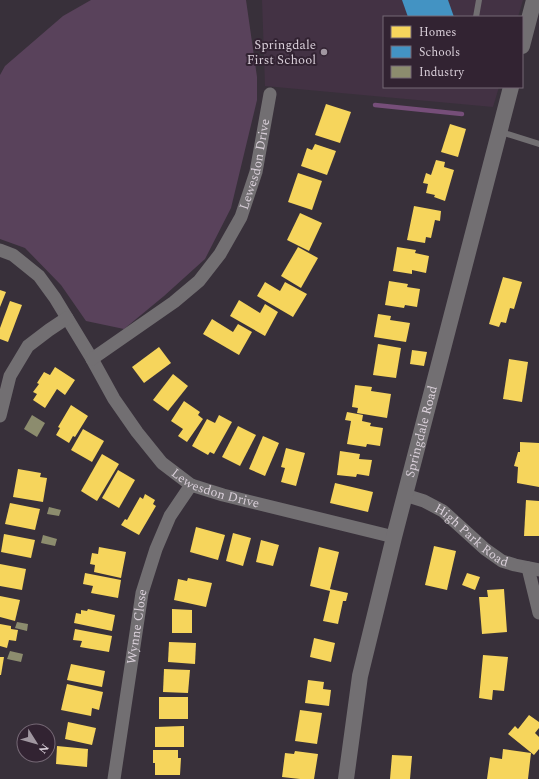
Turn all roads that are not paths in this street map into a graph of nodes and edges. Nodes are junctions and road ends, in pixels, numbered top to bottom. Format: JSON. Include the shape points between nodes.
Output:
{"nodes":[{"id":1,"x":479,"y":0,"type":"edge"},
{"id":2,"x":534,"y":0,"type":"edge"},
{"id":3,"x":476,"y":16,"type":"edge"},
{"id":4,"x":523,"y":42,"type":"edge"},
{"id":5,"x":511,"y":88,"type":"edge"},
{"id":6,"x":270,"y":94,"type":"dead end"},
{"id":7,"x":499,"y":132,"type":"junction"},
{"id":8,"x":539,"y":144,"type":"edge"},
{"id":9,"x":0,"y":250,"type":"edge"},
{"id":10,"x":67,"y":318,"type":"junction"},
{"id":11,"x":92,"y":359,"type":"junction"},
{"id":12,"x":0,"y":416,"type":"edge"},
{"id":13,"x":191,"y":485,"type":"junction"},
{"id":14,"x":405,"y":495,"type":"junction"},
{"id":15,"x":394,"y":537,"type":"junction"},
{"id":16,"x":533,"y":569,"type":"edge"},
{"id":17,"x":539,"y":612,"type":"edge"},
{"id":18,"x":114,"y":779,"type":"edge"},
{"id":19,"x":346,"y":779,"type":"edge"}],
"edges":[{"from":1,"to":3,"type":"lane"},
{"from":2,"to":4,"type":"street"},
{"from":5,"to":7,"type":"street","name":"Springdale Road"},
{"from":6,"to":11,"type":"street","name":"Lewesdon Drive","via":[[256,172],[241,217],[220,254],[199,281],[174,302]]},
{"from":7,"to":8,"type":"lane"},
{"from":7,"to":14,"type":"street","name":"Springdale Road"},
{"from":9,"to":10,"type":"street","name":"Lewesdon Drive","via":[[13,255],[39,276]]},
{"from":10,"to":11,"type":"street","name":"Lewesdon Drive"},
{"from":10,"to":12,"type":"street","via":[[28,346],[10,376]]},
{"from":11,"to":13,"type":"street","name":"Lewesdon Drive","via":[[114,399],[137,432],[162,463]]},
{"from":13,"to":15,"type":"street","name":"Lewesdon Drive"},
{"from":13,"to":18,"type":"street","name":"Wynne Close","via":[[170,516],[142,593]]},
{"from":14,"to":15,"type":"street","name":"Springdale Road"},
{"from":14,"to":16,"type":"street","name":"High Park Road","via":[[443,511],[485,549],[502,560],[515,566]]},
{"from":15,"to":19,"type":"street","name":"Springdale Road","via":[[360,676]]},
{"from":16,"to":17,"type":"street"}]}
